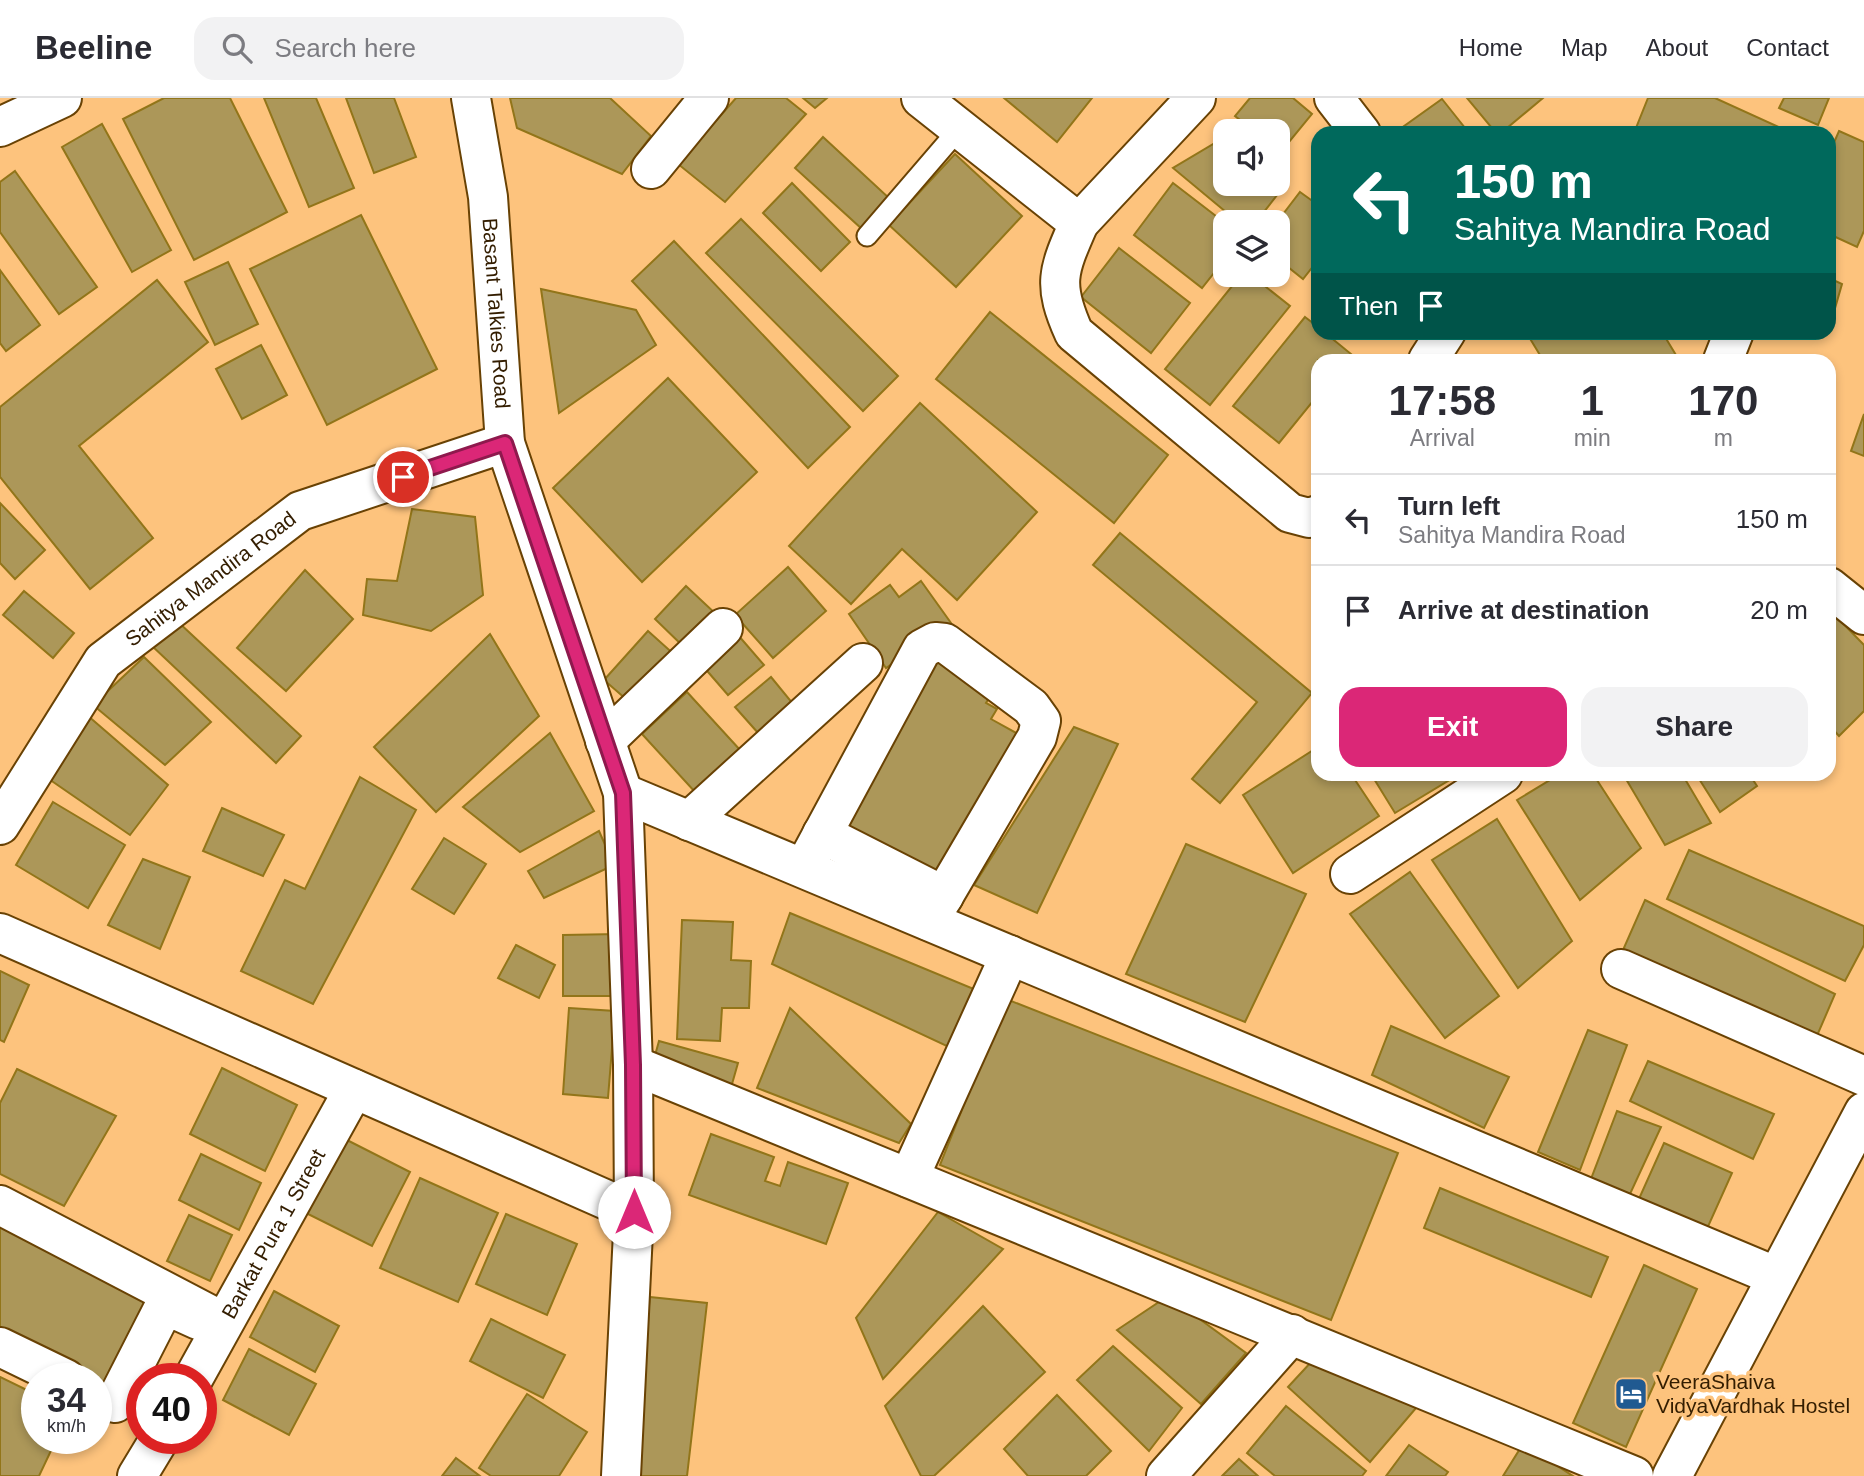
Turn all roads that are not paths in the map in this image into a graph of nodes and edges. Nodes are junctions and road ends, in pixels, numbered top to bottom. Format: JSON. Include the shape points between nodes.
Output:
{"nodes":[{"id":1,"x":62,"y":98,"type":"edge"},
{"id":2,"x":471,"y":98,"type":"edge"},
{"id":3,"x":709,"y":98,"type":"edge"},
{"id":4,"x":920,"y":98,"type":"edge"},
{"id":5,"x":1196,"y":98,"type":"edge"},
{"id":6,"x":1334,"y":98,"type":"edge"},
{"id":7,"x":1356,"y":126,"type":"edge"},
{"id":8,"x":0,"y":127,"type":"edge"},
{"id":9,"x":959,"y":128,"type":"junction"},
{"id":10,"x":651,"y":169,"type":"dead end"},
{"id":11,"x":1080,"y":223,"type":"junction"},
{"id":12,"x":867,"y":236,"type":"dead end"},
{"id":13,"x":505,"y":443,"type":"junction"},
{"id":14,"x":1311,"y":517,"type":"edge"},
{"id":15,"x":1836,"y":593,"type":"edge"},
{"id":16,"x":1864,"y":615,"type":"edge"},
{"id":17,"x":723,"y":628,"type":"dead end"},
{"id":18,"x":863,"y":663,"type":"dead end"},
{"id":19,"x":605,"y":741,"type":"junction"},
{"id":20,"x":1492,"y":781,"type":"edge"},
{"id":21,"x":623,"y":793,"type":"junction"},
{"id":22,"x":689,"y":821,"type":"junction"},
{"id":23,"x":0,"y":825,"type":"edge"},
{"id":24,"x":822,"y":834,"type":"junction"},
{"id":25,"x":804,"y":868,"type":"junction"},
{"id":26,"x":1350,"y":874,"type":"dead end"},
{"id":27,"x":937,"y":908,"type":"junction"},
{"id":28,"x":0,"y":933,"type":"edge"},
{"id":29,"x":1010,"y":955,"type":"junction"},
{"id":30,"x":1621,"y":970,"type":"dead end"},
{"id":31,"x":633,"y":1065,"type":"junction"},
{"id":32,"x":1864,"y":1076,"type":"edge"},
{"id":33,"x":354,"y":1088,"type":"junction"},
{"id":34,"x":1863,"y":1119,"type":"edge"},
{"id":35,"x":909,"y":1178,"type":"junction"},
{"id":36,"x":0,"y":1205,"type":"edge"},
{"id":37,"x":634,"y":1212,"type":"junction"},
{"id":38,"x":1775,"y":1276,"type":"junction"},
{"id":39,"x":221,"y":1327,"type":"junction"},
{"id":40,"x":1292,"y":1334,"type":"junction"},
{"id":41,"x":0,"y":1347,"type":"edge"},
{"id":42,"x":33,"y":1363,"type":"edge"},
{"id":43,"x":202,"y":1363,"type":"edge"},
{"id":44,"x":118,"y":1404,"type":"edge"},
{"id":45,"x":150,"y":1454,"type":"edge"},
{"id":46,"x":137,"y":1476,"type":"edge"},
{"id":47,"x":621,"y":1476,"type":"edge"},
{"id":48,"x":1166,"y":1476,"type":"edge"},
{"id":49,"x":1634,"y":1476,"type":"edge"},
{"id":50,"x":1672,"y":1476,"type":"edge"}],
"edges":[{"from":1,"to":8,"type":"street"},
{"from":2,"to":13,"type":"street","name":"Basant Talkies Road","via":[[488,197]]},
{"from":3,"to":10,"type":"street"},
{"from":4,"to":9,"type":"street"},
{"from":5,"to":11,"type":"street"},
{"from":6,"to":7,"type":"street"},
{"from":9,"to":11,"type":"street"},
{"from":9,"to":12,"type":"lane"},
{"from":11,"to":14,"type":"street","via":[[1060,268],[1061,303],[1074,333],[1290,513]]},
{"from":13,"to":19,"type":"street","name":"Basant Talkies Road"},
{"from":13,"to":23,"type":"street","name":"Sahitya Mandira Road","via":[[300,511],[103,661]]},
{"from":15,"to":16,"type":"street"},
{"from":17,"to":19,"type":"street"},
{"from":18,"to":22,"type":"street"},
{"from":19,"to":21,"type":"street","name":"Basant Talkies Road"},
{"from":20,"to":26,"type":"street"},
{"from":21,"to":22,"type":"street"},
{"from":21,"to":31,"type":"street","name":"Basant Talkies Road"},
{"from":22,"to":25,"type":"street"},
{"from":24,"to":25,"type":"street"},
{"from":24,"to":27,"type":"street"},
{"from":24,"to":27,"type":"street","via":[[922,649],[944,643],[1031,707],[1041,721],[1037,737]]},
{"from":25,"to":27,"type":"street"},
{"from":27,"to":29,"type":"street"},
{"from":28,"to":33,"type":"street"},
{"from":29,"to":35,"type":"street"},
{"from":29,"to":38,"type":"street"},
{"from":30,"to":32,"type":"street"},
{"from":31,"to":35,"type":"street"},
{"from":31,"to":37,"type":"street","name":"Basant Talkies Road"},
{"from":33,"to":37,"type":"street"},
{"from":33,"to":39,"type":"street","name":"Barkat Pura 1 Street"},
{"from":34,"to":38,"type":"street"},
{"from":35,"to":40,"type":"street"},
{"from":36,"to":39,"type":"street"},
{"from":37,"to":47,"type":"street","name":"Basant Talkies Road"},
{"from":38,"to":50,"type":"street"},
{"from":39,"to":43,"type":"street","name":"Barkat Pura 1 Street"},
{"from":39,"to":44,"type":"street","via":[[166,1305]]},
{"from":40,"to":48,"type":"street"},
{"from":40,"to":49,"type":"street"},
{"from":41,"to":42,"type":"street"},
{"from":45,"to":46,"type":"street"}]}
